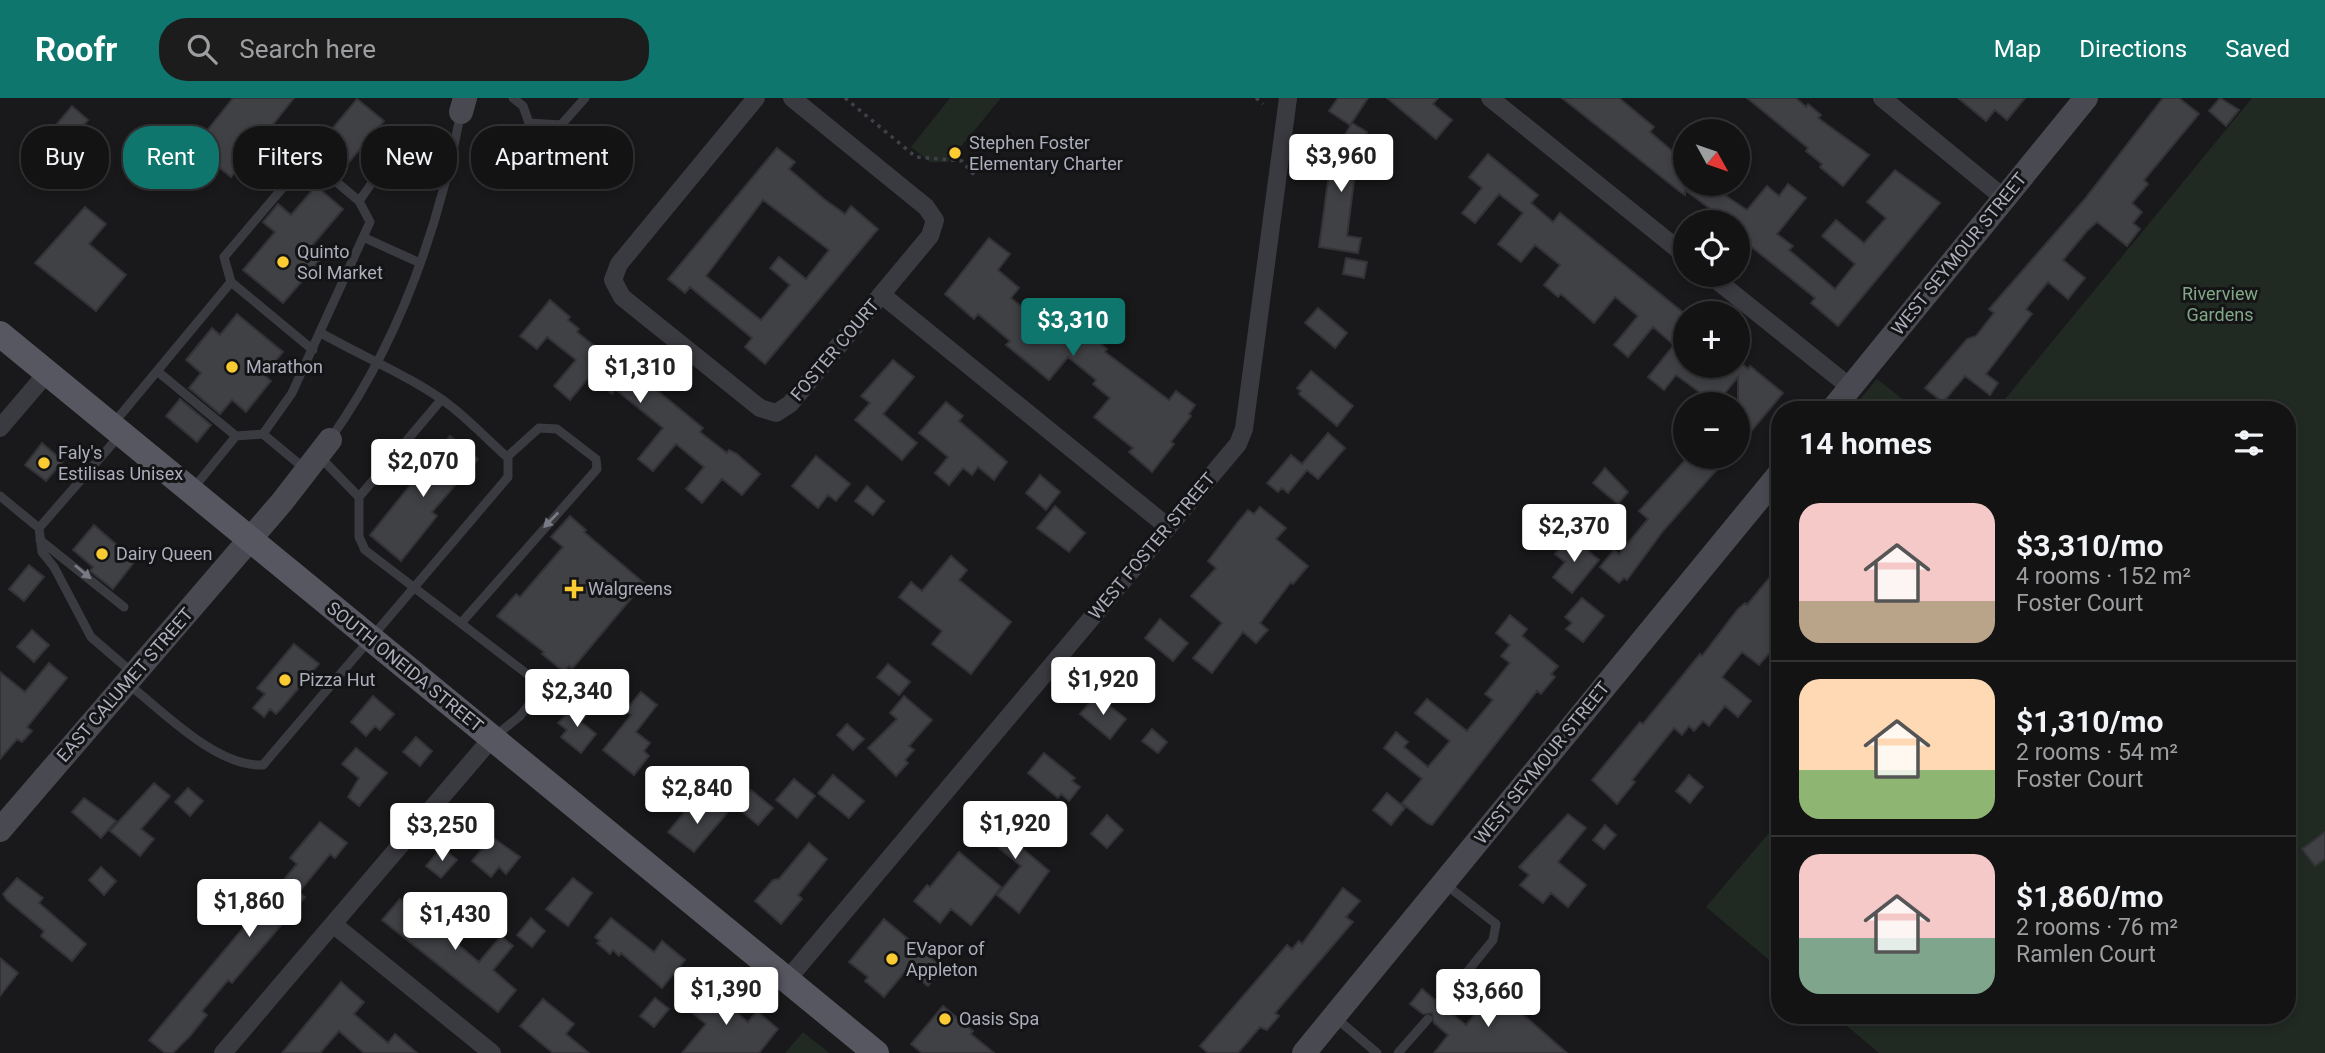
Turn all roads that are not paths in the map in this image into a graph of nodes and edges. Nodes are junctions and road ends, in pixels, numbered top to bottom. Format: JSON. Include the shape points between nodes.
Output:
{"nodes":[{"id":1,"x":513,"y":98,"type":"edge"},
{"id":2,"x":585,"y":98,"type":"edge"},
{"id":3,"x":756,"y":98,"type":"edge"},
{"id":4,"x":792,"y":98,"type":"edge"},
{"id":5,"x":1288,"y":98,"type":"edge"},
{"id":6,"x":1882,"y":98,"type":"edge"},
{"id":7,"x":2086,"y":98,"type":"edge"},
{"id":8,"x":1495,"y":100,"type":"edge"},
{"id":9,"x":463,"y":105,"type":"edge"},
{"id":10,"x":457,"y":133,"type":"edge"},
{"id":11,"x":368,"y":189,"type":"edge"},
{"id":12,"x":443,"y":189,"type":"edge"},
{"id":13,"x":2004,"y":198,"type":"junction"},
{"id":14,"x":359,"y":201,"type":"junction"},
{"id":15,"x":363,"y":237,"type":"junction"},
{"id":16,"x":1673,"y":245,"type":"edge"},
{"id":17,"x":420,"y":263,"type":"junction"},
{"id":18,"x":231,"y":282,"type":"junction"},
{"id":19,"x":1725,"y":287,"type":"edge"},
{"id":20,"x":882,"y":295,"type":"junction"},
{"id":21,"x":0,"y":334,"type":"edge"},
{"id":22,"x":320,"y":334,"type":"junction"},
{"id":23,"x":313,"y":350,"type":"junction"},
{"id":24,"x":377,"y":365,"type":"junction"},
{"id":25,"x":157,"y":370,"type":"junction"},
{"id":26,"x":47,"y":373,"type":"junction"},
{"id":27,"x":1850,"y":387,"type":"junction"},
{"id":28,"x":441,"y":400,"type":"junction"},
{"id":29,"x":1839,"y":401,"type":"edge"},
{"id":30,"x":0,"y":428,"type":"edge"},
{"id":31,"x":116,"y":430,"type":"junction"},
{"id":32,"x":263,"y":435,"type":"junction"},
{"id":33,"x":236,"y":436,"type":"junction"},
{"id":34,"x":319,"y":455,"type":"junction"},
{"id":35,"x":507,"y":457,"type":"junction"},
{"id":36,"x":1771,"y":484,"type":"edge"},
{"id":37,"x":191,"y":491,"type":"junction"},
{"id":38,"x":0,"y":496,"type":"edge"},
{"id":39,"x":359,"y":497,"type":"junction"},
{"id":40,"x":1168,"y":527,"type":"junction"},
{"id":41,"x":39,"y":528,"type":"junction"},
{"id":42,"x":249,"y":539,"type":"junction"},
{"id":43,"x":40,"y":540,"type":"junction"},
{"id":44,"x":415,"y":586,"type":"junction"},
{"id":45,"x":124,"y":607,"type":"dead end"},
{"id":46,"x":462,"y":622,"type":"junction"},
{"id":47,"x":369,"y":637,"type":"junction"},
{"id":48,"x":130,"y":678,"type":"junction"},
{"id":49,"x":492,"y":738,"type":"junction"},
{"id":50,"x":0,"y":830,"type":"edge"},
{"id":51,"x":1444,"y":883,"type":"junction"},
{"id":52,"x":333,"y":924,"type":"junction"},
{"id":53,"x":787,"y":980,"type":"junction"},
{"id":54,"x":1441,"y":1004,"type":"dead end"},
{"id":55,"x":1334,"y":1017,"type":"junction"},
{"id":56,"x":1428,"y":1018,"type":"dead end"},
{"id":57,"x":1312,"y":1047,"type":"edge"},
{"id":58,"x":223,"y":1053,"type":"edge"},
{"id":59,"x":492,"y":1053,"type":"edge"},
{"id":60,"x":876,"y":1053,"type":"edge"},
{"id":61,"x":1377,"y":1053,"type":"edge"},
{"id":62,"x":1398,"y":1053,"type":"edge"}],
"edges":[{"from":1,"to":2,"type":"lane","via":[[523,106],[528,123],[561,125]]},
{"from":3,"to":20,"type":"street","name":"FOSTER COURT","via":[[619,264],[615,290],[760,408],[776,413],[790,404]]},
{"from":4,"to":20,"type":"street","name":"FOSTER COURT","via":[[932,213],[935,220],[930,236]]},
{"from":5,"to":40,"type":"street","name":"WEST FOSTER STREET","via":[[1244,429],[1230,455]]},
{"from":6,"to":13,"type":"street"},
{"from":7,"to":13,"type":"street","name":"WEST SEYMOUR STREET"},
{"from":8,"to":16,"type":"street"},
{"from":9,"to":10,"type":"lane"},
{"from":11,"to":14,"type":"lane"},
{"from":12,"to":17,"type":"lane"},
{"from":13,"to":27,"type":"street","name":"WEST SEYMOUR STREET"},
{"from":14,"to":15,"type":"lane","via":[[370,222]]},
{"from":14,"to":18,"type":"lane","via":[[308,158],[224,257]]},
{"from":15,"to":17,"type":"lane"},
{"from":15,"to":22,"type":"lane"},
{"from":17,"to":24,"type":"lane"},
{"from":18,"to":23,"type":"lane"},
{"from":18,"to":25,"type":"lane"},
{"from":19,"to":27,"type":"street"},
{"from":20,"to":40,"type":"street","name":"FOSTER COURT"},
{"from":21,"to":26,"type":"main road","name":"SOUTH ONEIDA STREET"},
{"from":22,"to":23,"type":"lane"},
{"from":22,"to":24,"type":"lane"},
{"from":23,"to":32,"type":"lane","via":[[292,393]]},
{"from":24,"to":28,"type":"lane"},
{"from":24,"to":34,"type":"lane"},
{"from":25,"to":31,"type":"lane"},
{"from":25,"to":33,"type":"lane"},
{"from":26,"to":30,"type":"street"},
{"from":26,"to":31,"type":"main road","name":"SOUTH ONEIDA STREET"},
{"from":27,"to":29,"type":"street","name":"WEST SEYMOUR STREET"},
{"from":28,"to":35,"type":"lane"},
{"from":28,"to":39,"type":"lane"},
{"from":31,"to":37,"type":"main road","name":"SOUTH ONEIDA STREET"},
{"from":31,"to":41,"type":"lane"},
{"from":32,"to":33,"type":"lane"},
{"from":32,"to":34,"type":"lane"},
{"from":33,"to":37,"type":"lane"},
{"from":34,"to":39,"type":"lane"},
{"from":34,"to":42,"type":"street","name":"EAST CALUMET STREET"},
{"from":35,"to":44,"type":"lane","via":[[508,477]]},
{"from":35,"to":46,"type":"lane","one_way":true,"via":[[539,428],[557,429],[596,459],[597,470]]},
{"from":36,"to":51,"type":"street","name":"WEST SEYMOUR STREET"},
{"from":37,"to":42,"type":"main road","name":"SOUTH ONEIDA STREET"},
{"from":38,"to":41,"type":"lane"},
{"from":39,"to":44,"type":"lane","via":[[359,537],[365,551]]},
{"from":40,"to":53,"type":"street","name":"WEST FOSTER STREET"},
{"from":41,"to":43,"type":"lane"},
{"from":42,"to":47,"type":"main road","name":"SOUTH ONEIDA STREET"},
{"from":42,"to":48,"type":"street","name":"EAST CALUMET STREET"},
{"from":43,"to":45,"type":"lane","one_way":true},
{"from":43,"to":48,"type":"lane","via":[[42,552],[91,637]]},
{"from":44,"to":46,"type":"lane"},
{"from":44,"to":47,"type":"lane"},
{"from":46,"to":49,"type":"lane","via":[[535,680],[540,691],[520,716]]},
{"from":47,"to":48,"type":"lane","via":[[263,765],[244,766],[220,755]]},
{"from":47,"to":49,"type":"main road","name":"SOUTH ONEIDA STREET"},
{"from":48,"to":50,"type":"street","name":"EAST CALUMET STREET"},
{"from":49,"to":52,"type":"street"},
{"from":49,"to":53,"type":"main road","name":"SOUTH ONEIDA STREET"},
{"from":51,"to":54,"type":"lane","via":[[1496,924],[1493,940]]},
{"from":51,"to":55,"type":"street","name":"WEST SEYMOUR STREET"},
{"from":52,"to":58,"type":"street"},
{"from":52,"to":59,"type":"street"},
{"from":53,"to":60,"type":"main road","name":"SOUTH ONEIDA STREET"},
{"from":55,"to":57,"type":"street","name":"WEST SEYMOUR STREET"},
{"from":55,"to":61,"type":"lane"},
{"from":56,"to":62,"type":"lane"}]}
